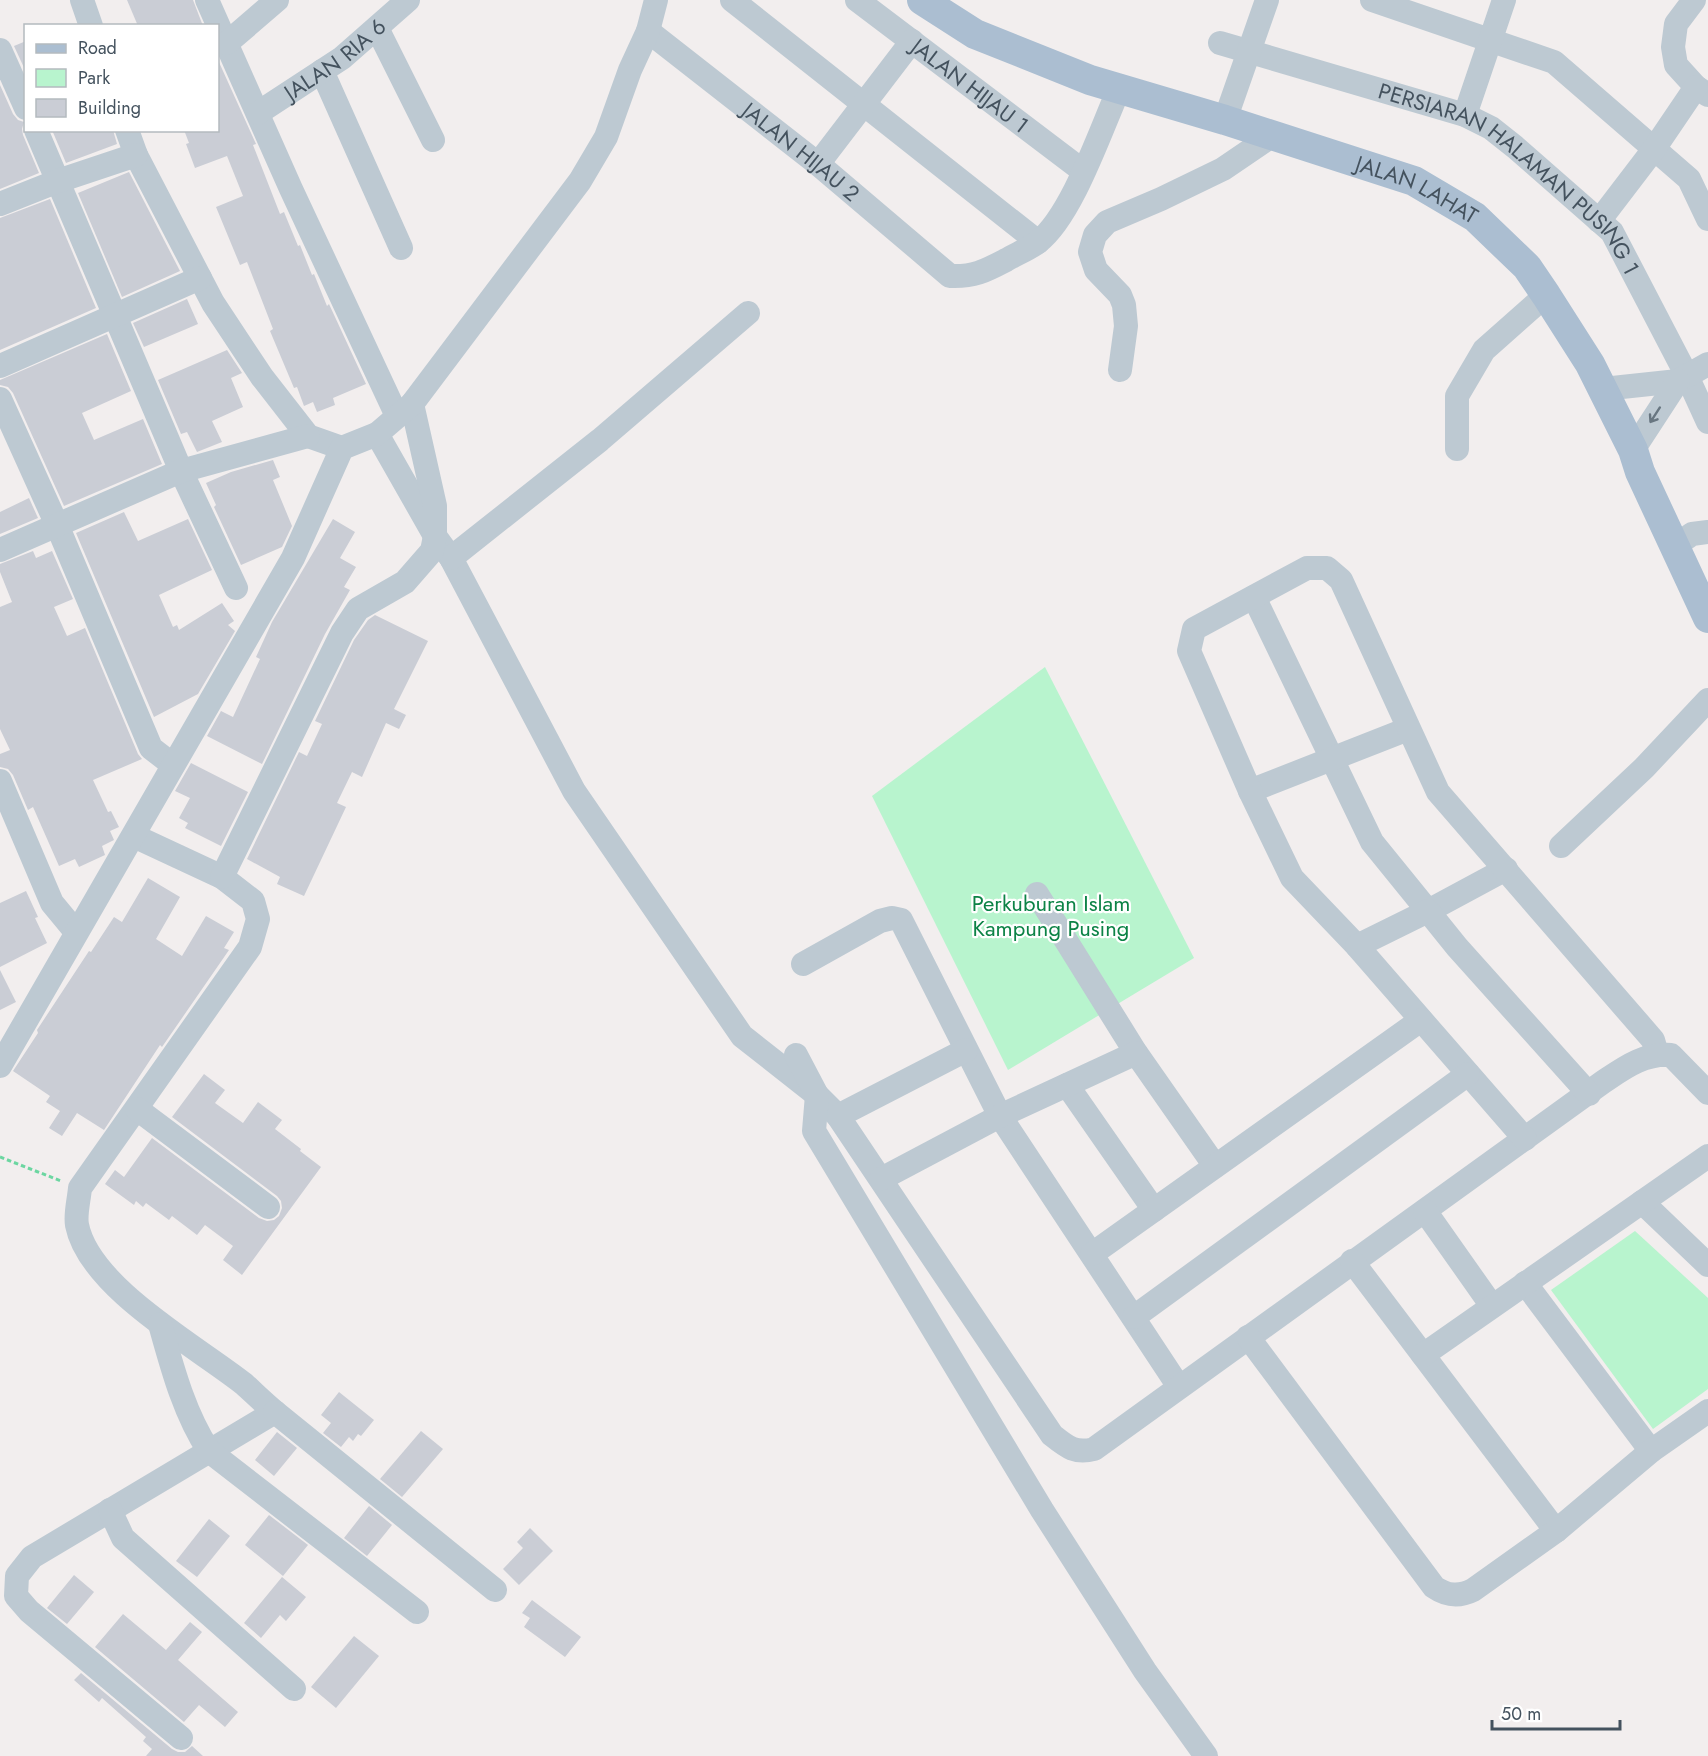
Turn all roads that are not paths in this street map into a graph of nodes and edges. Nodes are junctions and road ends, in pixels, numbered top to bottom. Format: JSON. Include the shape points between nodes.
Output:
{"nodes":[{"id":1,"x":82,"y":0,"type":"edge"},
{"id":2,"x":207,"y":0,"type":"edge"},
{"id":3,"x":277,"y":0,"type":"edge"},
{"id":4,"x":408,"y":0,"type":"edge"},
{"id":5,"x":656,"y":0,"type":"edge"},
{"id":6,"x":732,"y":0,"type":"edge"},
{"id":7,"x":857,"y":0,"type":"edge"},
{"id":8,"x":922,"y":0,"type":"edge"},
{"id":9,"x":1267,"y":0,"type":"edge"},
{"id":10,"x":1372,"y":0,"type":"edge"},
{"id":11,"x":1504,"y":0,"type":"edge"},
{"id":12,"x":1694,"y":0,"type":"edge"},
{"id":13,"x":90,"y":24,"type":"edge"},
{"id":14,"x":218,"y":24,"type":"edge"},
{"id":15,"x":219,"y":27,"type":"edge"},
{"id":16,"x":377,"y":28,"type":"junction"},
{"id":17,"x":648,"y":31,"type":"junction"},
{"id":18,"x":1491,"y":40,"type":"junction"},
{"id":19,"x":912,"y":41,"type":"junction"},
{"id":20,"x":226,"y":43,"type":"junction"},
{"id":21,"x":1220,"y":43,"type":"dead end"},
{"id":22,"x":0,"y":50,"type":"edge"},
{"id":23,"x":1249,"y":52,"type":"junction"},
{"id":24,"x":322,"y":71,"type":"junction"},
{"id":25,"x":1119,"y":89,"type":"junction"},
{"id":26,"x":1702,"y":91,"type":"edge"},
{"id":27,"x":24,"y":104,"type":"edge"},
{"id":28,"x":863,"y":104,"type":"junction"},
{"id":29,"x":258,"y":113,"type":"junction"},
{"id":30,"x":1465,"y":115,"type":"junction"},
{"id":31,"x":1225,"y":120,"type":"junction"},
{"id":32,"x":37,"y":132,"type":"edge"},
{"id":33,"x":128,"y":132,"type":"edge"},
{"id":34,"x":1273,"y":135,"type":"junction"},
{"id":35,"x":433,"y":140,"type":"dead end"},
{"id":36,"x":1654,"y":149,"type":"junction"},
{"id":37,"x":136,"y":155,"type":"junction"},
{"id":38,"x":818,"y":165,"type":"junction"},
{"id":39,"x":1083,"y":171,"type":"junction"},
{"id":40,"x":58,"y":181,"type":"junction"},
{"id":41,"x":0,"y":204,"type":"edge"},
{"id":42,"x":1708,"y":219,"type":"edge"},
{"id":43,"x":1599,"y":221,"type":"junction"},
{"id":44,"x":1038,"y":242,"type":"junction"},
{"id":45,"x":401,"y":248,"type":"dead end"},
{"id":46,"x":200,"y":278,"type":"junction"},
{"id":47,"x":1546,"y":295,"type":"junction"},
{"id":48,"x":748,"y":313,"type":"dead end"},
{"id":49,"x":115,"y":315,"type":"junction"},
{"id":50,"x":1708,"y":364,"type":"edge"},
{"id":51,"x":0,"y":366,"type":"edge"},
{"id":52,"x":1120,"y":370,"type":"dead end"},
{"id":53,"x":1682,"y":378,"type":"junction"},
{"id":54,"x":1603,"y":389,"type":"junction"},
{"id":55,"x":0,"y":399,"type":"edge"},
{"id":56,"x":404,"y":410,"type":"junction"},
{"id":57,"x":1708,"y":422,"type":"edge"},
{"id":58,"x":377,"y":434,"type":"junction"},
{"id":59,"x":308,"y":436,"type":"junction"},
{"id":60,"x":342,"y":448,"type":"junction"},
{"id":61,"x":1457,"y":449,"type":"dead end"},
{"id":62,"x":1633,"y":450,"type":"junction"},
{"id":63,"x":181,"y":471,"type":"junction"},
{"id":64,"x":57,"y":525,"type":"junction"},
{"id":65,"x":1708,"y":532,"type":"edge"},
{"id":66,"x":435,"y":536,"type":"junction"},
{"id":67,"x":1675,"y":546,"type":"junction"},
{"id":68,"x":0,"y":550,"type":"edge"},
{"id":69,"x":451,"y":558,"type":"junction"},
{"id":70,"x":236,"y":588,"type":"dead end"},
{"id":71,"x":1254,"y":597,"type":"junction"},
{"id":72,"x":1708,"y":618,"type":"edge"},
{"id":73,"x":1708,"y":700,"type":"edge"},
{"id":74,"x":1408,"y":729,"type":"junction"},
{"id":75,"x":1332,"y":758,"type":"junction"},
{"id":76,"x":173,"y":765,"type":"junction"},
{"id":77,"x":0,"y":781,"type":"edge"},
{"id":78,"x":1250,"y":791,"type":"junction"},
{"id":79,"x":134,"y":836,"type":"junction"},
{"id":80,"x":1561,"y":846,"type":"dead end"},
{"id":81,"x":1506,"y":869,"type":"junction"},
{"id":82,"x":222,"y":877,"type":"junction"},
{"id":83,"x":1037,"y":894,"type":"dead end"},
{"id":84,"x":1428,"y":911,"type":"junction"},
{"id":85,"x":76,"y":932,"type":"junction"},
{"id":86,"x":1361,"y":952,"type":"junction"},
{"id":87,"x":803,"y":964,"type":"dead end"},
{"id":88,"x":1421,"y":1020,"type":"junction"},
{"id":89,"x":966,"y":1050,"type":"junction"},
{"id":90,"x":1136,"y":1053,"type":"junction"},
{"id":91,"x":1657,"y":1054,"type":"junction"},
{"id":92,"x":796,"y":1055,"type":"dead end"},
{"id":93,"x":0,"y":1066,"type":"edge"},
{"id":94,"x":1468,"y":1074,"type":"junction"},
{"id":95,"x":1067,"y":1085,"type":"junction"},
{"id":96,"x":1708,"y":1093,"type":"edge"},
{"id":97,"x":1589,"y":1094,"type":"junction"},
{"id":98,"x":817,"y":1095,"type":"junction"},
{"id":99,"x":137,"y":1109,"type":"junction"},
{"id":100,"x":838,"y":1116,"type":"junction"},
{"id":101,"x":1000,"y":1116,"type":"junction"},
{"id":102,"x":1525,"y":1139,"type":"junction"},
{"id":103,"x":1708,"y":1156,"type":"edge"},
{"id":104,"x":1215,"y":1166,"type":"junction"},
{"id":105,"x":881,"y":1179,"type":"junction"},
{"id":106,"x":1642,"y":1202,"type":"junction"},
{"id":107,"x":268,"y":1206,"type":"dead end"},
{"id":108,"x":1154,"y":1210,"type":"junction"},
{"id":109,"x":1425,"y":1211,"type":"junction"},
{"id":110,"x":1092,"y":1254,"type":"junction"},
{"id":111,"x":1352,"y":1261,"type":"junction"},
{"id":112,"x":1708,"y":1265,"type":"edge"},
{"id":113,"x":1525,"y":1284,"type":"junction"},
{"id":114,"x":1492,"y":1306,"type":"junction"},
{"id":115,"x":1134,"y":1317,"type":"junction"},
{"id":116,"x":160,"y":1324,"type":"junction"},
{"id":117,"x":1248,"y":1337,"type":"junction"},
{"id":118,"x":1423,"y":1355,"type":"junction"},
{"id":119,"x":1179,"y":1387,"type":"junction"},
{"id":120,"x":1708,"y":1411,"type":"edge"},
{"id":121,"x":274,"y":1412,"type":"junction"},
{"id":122,"x":209,"y":1451,"type":"junction"},
{"id":123,"x":1650,"y":1451,"type":"junction"},
{"id":124,"x":110,"y":1510,"type":"junction"},
{"id":125,"x":1556,"y":1531,"type":"junction"},
{"id":126,"x":495,"y":1590,"type":"dead end"},
{"id":127,"x":417,"y":1612,"type":"dead end"},
{"id":128,"x":294,"y":1689,"type":"dead end"},
{"id":129,"x":181,"y":1738,"type":"dead end"},
{"id":130,"x":1206,"y":1756,"type":"edge"}],
"edges":[{"from":1,"to":13,"type":"street"},
{"from":2,"to":14,"type":"street"},
{"from":3,"to":20,"type":"street"},
{"from":4,"to":16,"type":"street","name":"JALAN RIA 6"},
{"from":5,"to":17,"type":"street"},
{"from":6,"to":28,"type":"street"},
{"from":7,"to":19,"type":"street","name":"JALAN HIJAU 1"},
{"from":8,"to":25,"type":"main road","name":"JALAN LAHAT","via":[[975,34]]},
{"from":9,"to":23,"type":"street"},
{"from":10,"to":18,"type":"street"},
{"from":11,"to":18,"type":"street"},
{"from":12,"to":26,"type":"street","via":[[1676,24],[1672,47],[1676,65]]},
{"from":15,"to":20,"type":"street"},
{"from":16,"to":24,"type":"street","name":"JALAN RIA 6"},
{"from":16,"to":35,"type":"street"},
{"from":17,"to":38,"type":"street","name":"JALAN HIJAU 2"},
{"from":17,"to":56,"type":"street","via":[[606,136],[580,181]]},
{"from":18,"to":30,"type":"street"},
{"from":18,"to":36,"type":"street","via":[[1554,62]]},
{"from":19,"to":28,"type":"street"},
{"from":19,"to":39,"type":"street","name":"JALAN HIJAU 1"},
{"from":20,"to":29,"type":"street"},
{"from":21,"to":23,"type":"street","name":"PERSIARAN HALAMAN PUSING 1"},
{"from":22,"to":27,"type":"street"},
{"from":23,"to":30,"type":"street","name":"PERSIARAN HALAMAN PUSING 1"},
{"from":23,"to":31,"type":"street"},
{"from":24,"to":29,"type":"street","name":"JALAN RIA 6"},
{"from":24,"to":45,"type":"street"},
{"from":25,"to":31,"type":"main road","name":"JALAN LAHAT"},
{"from":25,"to":39,"type":"street"},
{"from":26,"to":36,"type":"street"},
{"from":28,"to":38,"type":"street"},
{"from":28,"to":44,"type":"street"},
{"from":29,"to":56,"type":"street"},
{"from":30,"to":43,"type":"street","name":"PERSIARAN HALAMAN PUSING 1","via":[[1491,128]]},
{"from":31,"to":34,"type":"main road","name":"JALAN LAHAT"},
{"from":32,"to":40,"type":"street"},
{"from":33,"to":37,"type":"street"},
{"from":34,"to":47,"type":"main road","name":"JALAN LAHAT","via":[[1414,181],[1475,217],[1527,267]]},
{"from":34,"to":52,"type":"street","via":[[1223,169],[1107,222],[1095,235],[1089,252],[1096,270],[1120,295],[1124,305],[1126,326]]},
{"from":36,"to":42,"type":"street","via":[[1689,179]]},
{"from":36,"to":43,"type":"street"},
{"from":37,"to":40,"type":"street"},
{"from":37,"to":46,"type":"street"},
{"from":38,"to":44,"type":"street","name":"JALAN HIJAU 2","via":[[950,276],[980,273]]},
{"from":39,"to":44,"type":"street","via":[[1058,221]]},
{"from":40,"to":41,"type":"street"},
{"from":40,"to":49,"type":"street"},
{"from":43,"to":53,"type":"street","name":"PERSIARAN HALAMAN PUSING 1","via":[[1612,232]]},
{"from":46,"to":49,"type":"street"},
{"from":46,"to":59,"type":"street","via":[[262,377]]},
{"from":47,"to":54,"type":"main road","name":"JALAN LAHAT"},
{"from":47,"to":61,"type":"street","via":[[1484,350],[1457,396]]},
{"from":48,"to":69,"type":"street","via":[[600,440]]},
{"from":49,"to":51,"type":"street"},
{"from":49,"to":63,"type":"street"},
{"from":50,"to":53,"type":"street"},
{"from":53,"to":54,"type":"street"},
{"from":53,"to":57,"type":"street","name":"PERSIARAN HALAMAN PUSING 1"},
{"from":53,"to":62,"type":"street","one_way":true},
{"from":54,"to":62,"type":"main road","name":"JALAN LAHAT"},
{"from":55,"to":64,"type":"street"},
{"from":56,"to":58,"type":"street"},
{"from":56,"to":66,"type":"street","via":[[435,506]]},
{"from":58,"to":60,"type":"street"},
{"from":58,"to":66,"type":"street"},
{"from":59,"to":60,"type":"street"},
{"from":59,"to":63,"type":"street"},
{"from":60,"to":76,"type":"street","via":[[293,558]]},
{"from":62,"to":67,"type":"main road","name":"JALAN LAHAT"},
{"from":63,"to":64,"type":"street"},
{"from":63,"to":70,"type":"street"},
{"from":64,"to":68,"type":"street"},
{"from":64,"to":76,"type":"street","via":[[151,748]]},
{"from":65,"to":67,"type":"street","via":[[1692,534]]},
{"from":66,"to":69,"type":"street"},
{"from":66,"to":82,"type":"street","via":[[432,551],[405,582],[358,609],[342,633]]},
{"from":67,"to":72,"type":"main road","name":"JALAN LAHAT"},
{"from":69,"to":98,"type":"street","via":[[574,791],[742,1036]]},
{"from":71,"to":74,"type":"street","via":[[1307,568],[1327,568],[1341,580]]},
{"from":71,"to":75,"type":"street"},
{"from":71,"to":78,"type":"street","via":[[1194,629],[1189,651]]},
{"from":73,"to":80,"type":"street","via":[[1644,768]]},
{"from":74,"to":75,"type":"street"},
{"from":74,"to":81,"type":"street","via":[[1438,792]]},
{"from":75,"to":78,"type":"street"},
{"from":75,"to":84,"type":"street","via":[[1372,842]]},
{"from":76,"to":79,"type":"street"},
{"from":77,"to":85,"type":"street","via":[[52,903]]},
{"from":78,"to":86,"type":"street","via":[[1292,878]]},
{"from":79,"to":82,"type":"street"},
{"from":79,"to":85,"type":"street"},
{"from":81,"to":84,"type":"street"},
{"from":81,"to":91,"type":"street","via":[[1653,1040]]},
{"from":82,"to":99,"type":"street","via":[[253,901],[258,919],[250,947]]},
{"from":83,"to":90,"type":"street"},
{"from":84,"to":86,"type":"street"},
{"from":84,"to":97,"type":"street"},
{"from":85,"to":93,"type":"street"},
{"from":86,"to":88,"type":"street"},
{"from":87,"to":89,"type":"street","via":[[880,921],[901,920]]},
{"from":88,"to":94,"type":"street"},
{"from":88,"to":104,"type":"street"},
{"from":89,"to":100,"type":"street"},
{"from":89,"to":101,"type":"street"},
{"from":90,"to":95,"type":"street"},
{"from":90,"to":104,"type":"street"},
{"from":91,"to":96,"type":"street","via":[[1671,1055]]},
{"from":91,"to":97,"type":"street","via":[[1634,1062]]},
{"from":92,"to":98,"type":"street"},
{"from":94,"to":102,"type":"street"},
{"from":94,"to":115,"type":"street"},
{"from":95,"to":101,"type":"street"},
{"from":95,"to":108,"type":"street"},
{"from":97,"to":102,"type":"street"},
{"from":98,"to":100,"type":"street"},
{"from":98,"to":130,"type":"street","via":[[814,1131],[1042,1510],[1145,1671]]},
{"from":99,"to":107,"type":"street"},
{"from":99,"to":116,"type":"street","via":[[80,1188],[76,1224],[83,1244],[102,1273]]},
{"from":100,"to":105,"type":"street"},
{"from":101,"to":105,"type":"street"},
{"from":101,"to":110,"type":"street"},
{"from":102,"to":109,"type":"street"},
{"from":103,"to":106,"type":"street"},
{"from":104,"to":108,"type":"street"},
{"from":105,"to":119,"type":"street","via":[[1052,1435],[1070,1450],[1094,1449]]},
{"from":106,"to":112,"type":"street"},
{"from":106,"to":113,"type":"street"},
{"from":108,"to":110,"type":"street"},
{"from":109,"to":111,"type":"street"},
{"from":109,"to":114,"type":"street"},
{"from":110,"to":115,"type":"street"},
{"from":111,"to":117,"type":"street"},
{"from":111,"to":118,"type":"street"},
{"from":113,"to":114,"type":"street"},
{"from":113,"to":123,"type":"street"},
{"from":114,"to":118,"type":"street"},
{"from":115,"to":119,"type":"street"},
{"from":116,"to":121,"type":"street","via":[[244,1384]]},
{"from":116,"to":122,"type":"street","via":[[176,1380]]},
{"from":117,"to":119,"type":"street"},
{"from":117,"to":125,"type":"street","via":[[1434,1587],[1443,1593],[1463,1595],[1473,1590]]},
{"from":118,"to":125,"type":"street"},
{"from":120,"to":123,"type":"street"},
{"from":121,"to":122,"type":"street"},
{"from":121,"to":126,"type":"street"},
{"from":122,"to":124,"type":"street"},
{"from":122,"to":127,"type":"street"},
{"from":123,"to":125,"type":"street"},
{"from":124,"to":128,"type":"street","via":[[123,1538]]},
{"from":124,"to":129,"type":"street","via":[[32,1557],[17,1576],[16,1596]]}]}
